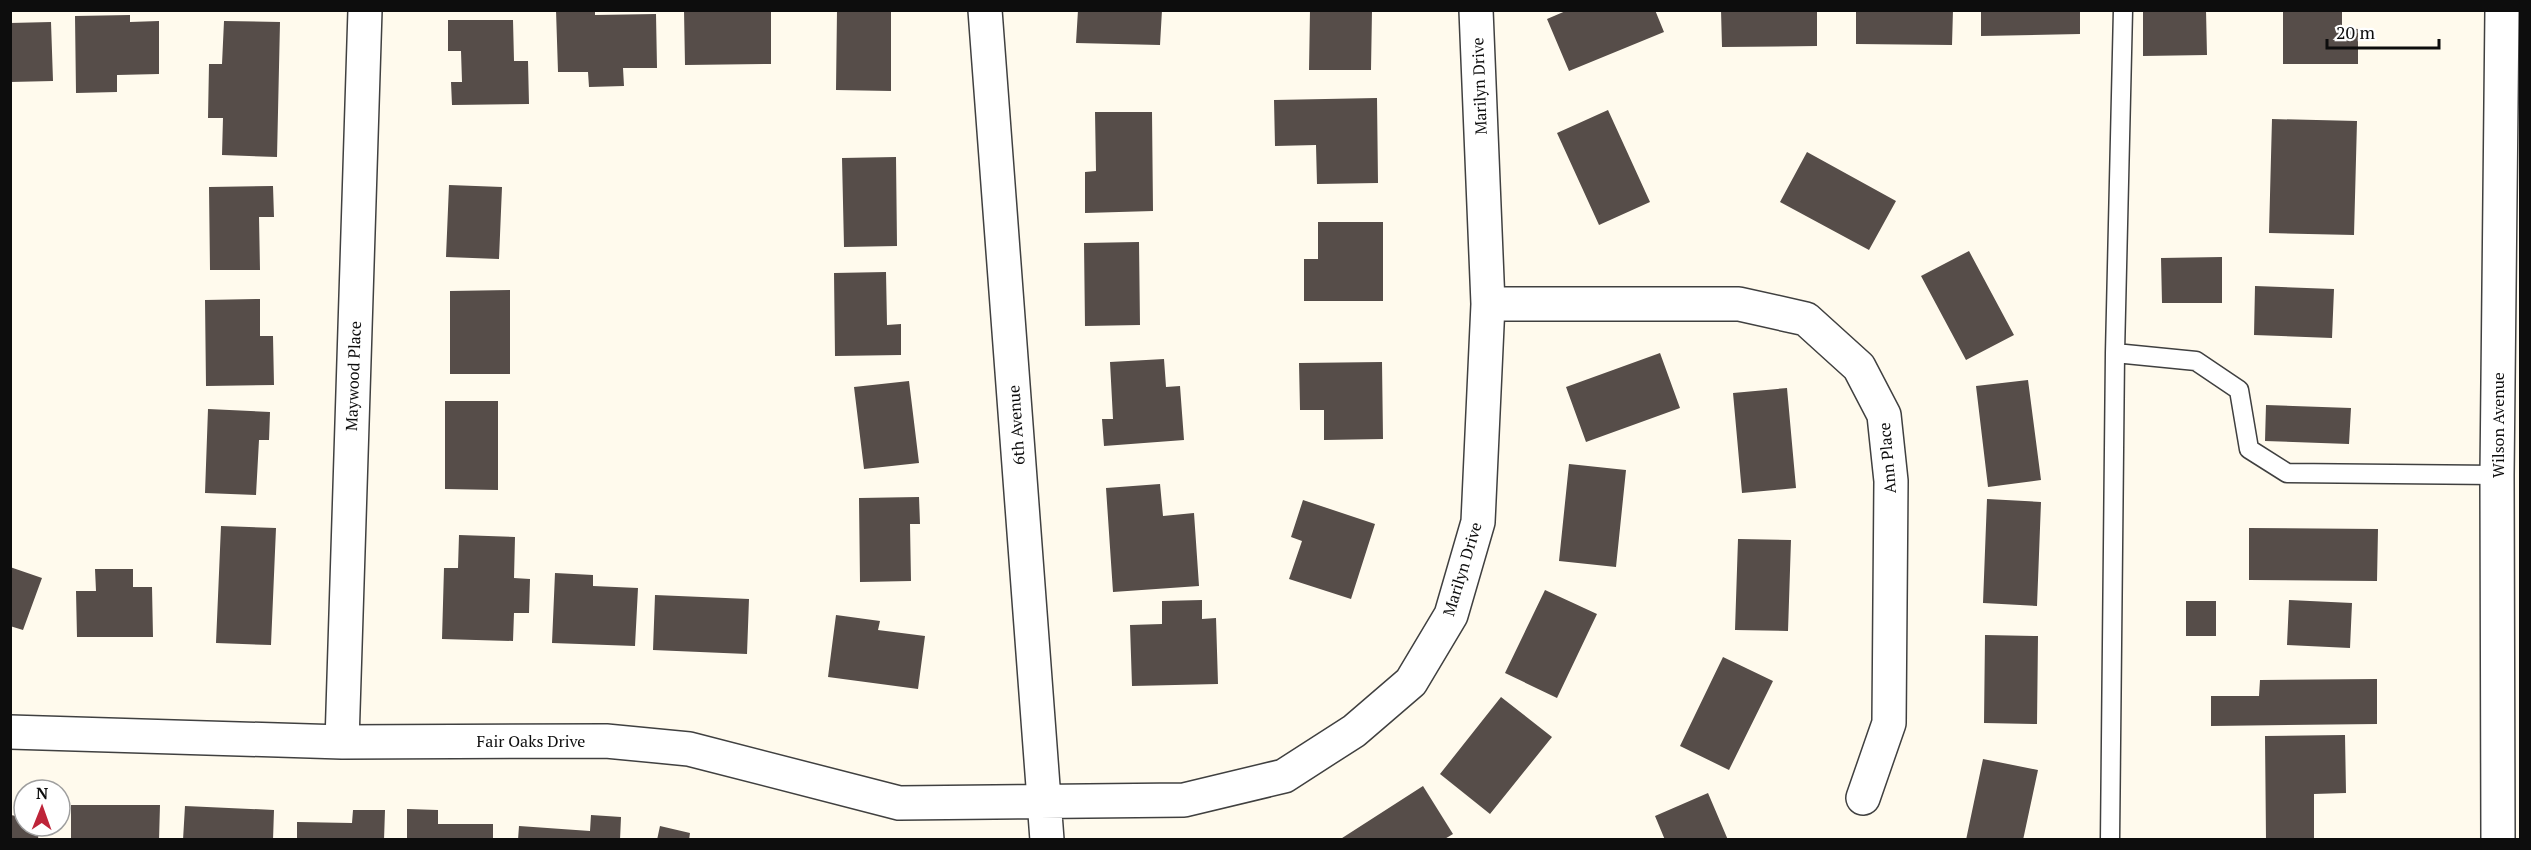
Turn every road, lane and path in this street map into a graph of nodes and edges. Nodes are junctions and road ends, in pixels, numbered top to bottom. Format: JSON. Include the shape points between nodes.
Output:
{"nodes":[{"id":1,"x":364,"y":10,"type":"edge"},
{"id":2,"x":985,"y":10,"type":"edge"},
{"id":3,"x":1476,"y":10,"type":"edge"},
{"id":4,"x":2123,"y":10,"type":"edge"},
{"id":5,"x":2502,"y":10,"type":"edge"},
{"id":6,"x":1488,"y":304,"type":"junction"},
{"id":7,"x":2115,"y":353,"type":"junction"},
{"id":8,"x":2497,"y":475,"type":"junction"},
{"id":9,"x":10,"y":732,"type":"edge"},
{"id":10,"x":342,"y":742,"type":"junction"},
{"id":11,"x":1863,"y":798,"type":"dead end"},
{"id":12,"x":1045,"y":802,"type":"junction"},
{"id":13,"x":1047,"y":840,"type":"edge"},
{"id":14,"x":2110,"y":840,"type":"edge"},
{"id":15,"x":2498,"y":840,"type":"edge"}],
"edges":[{"from":1,"to":10,"type":"street","name":"Maywood Place"},
{"from":2,"to":12,"type":"street","name":"6th Avenue"},
{"from":3,"to":6,"type":"street","name":"Marilyn Drive"},
{"from":4,"to":7,"type":"lane"},
{"from":5,"to":8,"type":"street","name":"Wilson Avenue"},
{"from":6,"to":11,"type":"street","name":"Ann Place","via":[[1739,304],[1806,319],[1859,367],[1884,415],[1890,481],[1889,723]]},
{"from":6,"to":12,"type":"street","name":"Marilyn Drive","via":[[1478,522],[1451,615],[1411,682],[1354,731],[1284,776],[1184,800]]},
{"from":7,"to":8,"type":"lane","via":[[2196,361],[2239,390],[2249,449],[2287,473]]},
{"from":7,"to":14,"type":"lane"},
{"from":8,"to":15,"type":"street","name":"Wilson Avenue"},
{"from":9,"to":10,"type":"street","name":"Fair Oaks Drive"},
{"from":10,"to":12,"type":"street","name":"Fair Oaks Drive","via":[[606,741],[689,749],[899,803]]},
{"from":12,"to":13,"type":"street","name":"6th Avenue"}]}
